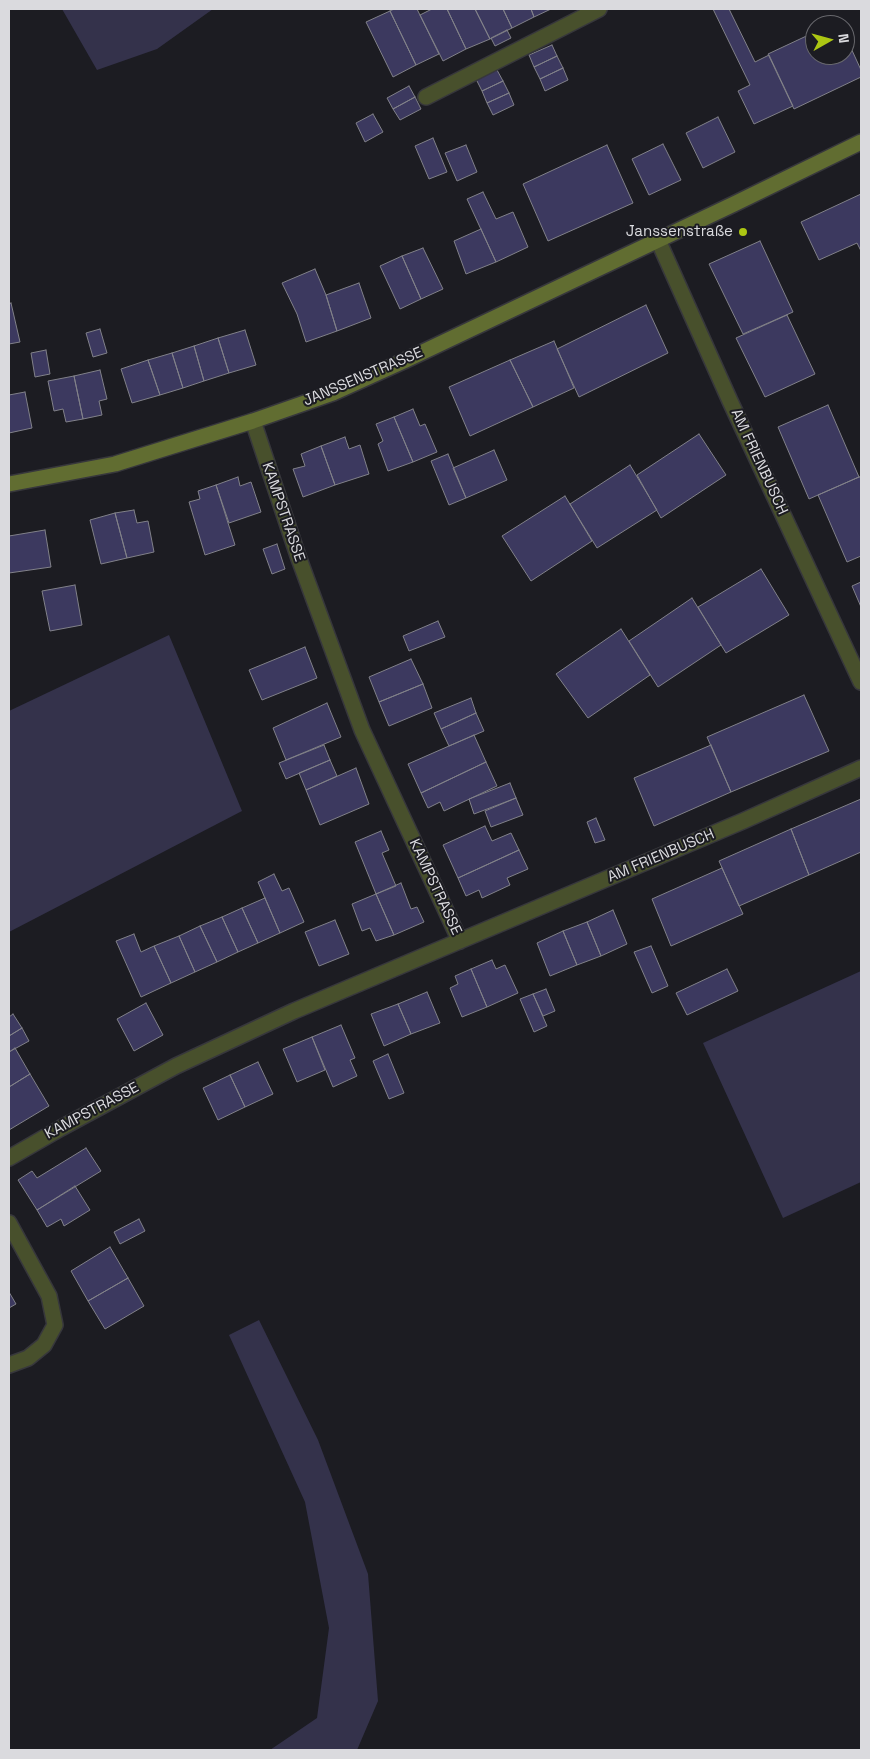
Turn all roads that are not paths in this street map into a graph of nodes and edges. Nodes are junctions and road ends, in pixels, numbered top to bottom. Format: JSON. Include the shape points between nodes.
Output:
{"nodes":[{"id":1,"x":599,"y":9,"type":"edge"},
{"id":2,"x":426,"y":97,"type":"dead end"},
{"id":3,"x":861,"y":142,"type":"edge"},
{"id":4,"x":658,"y":240,"type":"junction"},
{"id":5,"x":253,"y":421,"type":"junction"},
{"id":6,"x":9,"y":484,"type":"edge"},
{"id":7,"x":861,"y":682,"type":"edge"},
{"id":8,"x":861,"y":768,"type":"edge"},
{"id":9,"x":460,"y":941,"type":"junction"},
{"id":10,"x":9,"y":1158,"type":"edge"},
{"id":11,"x":9,"y":1223,"type":"edge"},
{"id":12,"x":9,"y":1365,"type":"edge"}],
"edges":[{"from":1,"to":2,"type":"street"},
{"from":3,"to":4,"type":"main road","name":"JANSSENSTRASSE"},
{"from":4,"to":5,"type":"main road","name":"JANSSENSTRASSE","via":[[333,393]]},
{"from":4,"to":7,"type":"street","name":"AM FRIENBUSCH"},
{"from":5,"to":6,"type":"main road","name":"JANSSENSTRASSE","via":[[114,464]]},
{"from":5,"to":9,"type":"street","name":"KAMPSTRASSE","via":[[362,730]]},
{"from":8,"to":9,"type":"street","name":"AM FRIENBUSCH"},
{"from":9,"to":10,"type":"street","name":"KAMPSTRASSE","via":[[294,1011],[176,1066]]},
{"from":11,"to":12,"type":"street","via":[[50,1296],[55,1325],[44,1345],[28,1358]]}]}
